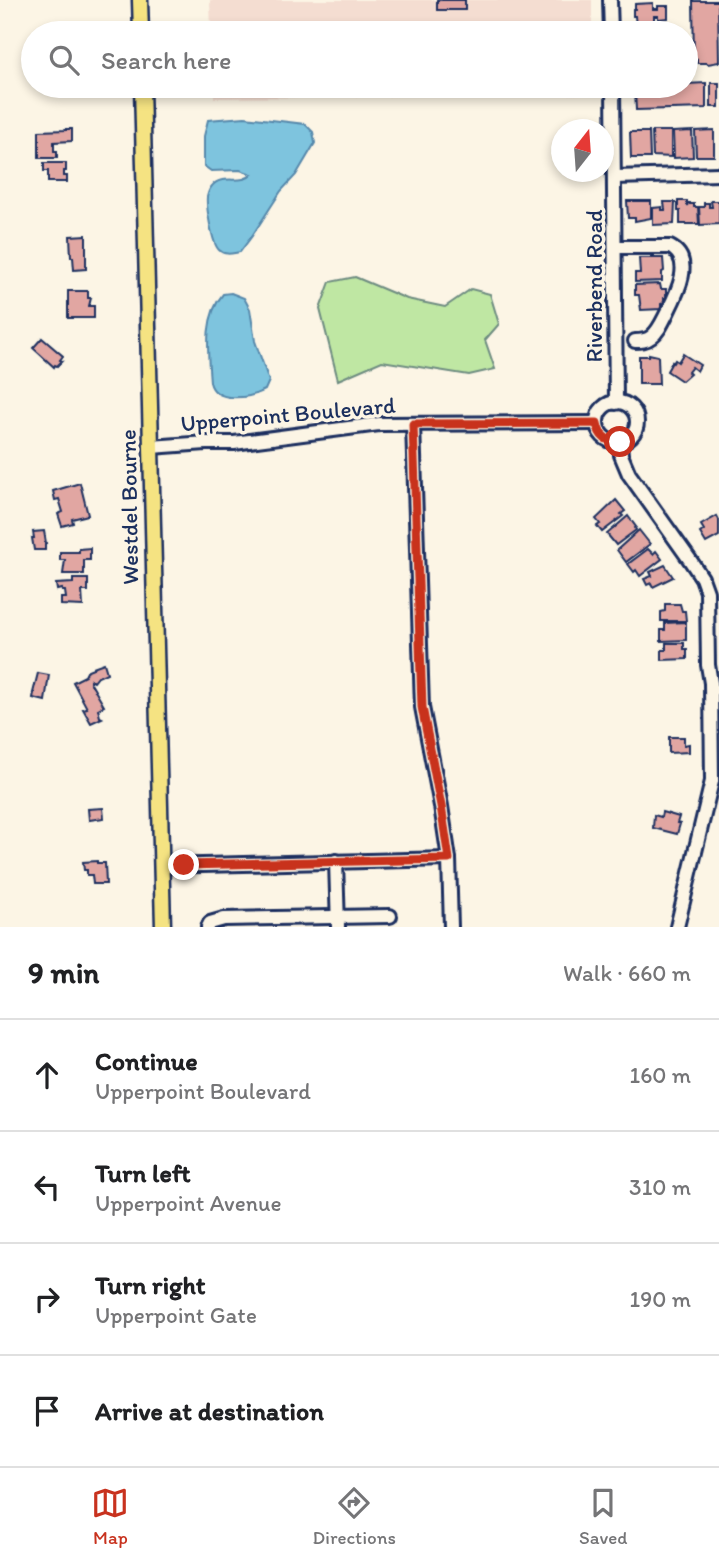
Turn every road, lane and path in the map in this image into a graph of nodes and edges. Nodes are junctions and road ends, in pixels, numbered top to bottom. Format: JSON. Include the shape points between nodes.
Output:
{"nodes":[{"id":1,"x":140,"y":0,"type":"edge"},
{"id":2,"x":610,"y":0,"type":"edge"},
{"id":3,"x":141,"y":21,"type":"edge"},
{"id":4,"x":611,"y":21,"type":"edge"},
{"id":5,"x":142,"y":98,"type":"edge"},
{"id":6,"x":613,"y":98,"type":"edge"},
{"id":7,"x":719,"y":174,"type":"edge"},
{"id":8,"x":615,"y":177,"type":"junction"},
{"id":9,"x":615,"y":247,"type":"junction"},
{"id":10,"x":635,"y":341,"type":"dead end"},
{"id":11,"x":616,"y":403,"type":"junction"},
{"id":12,"x":597,"y":423,"type":"junction"},
{"id":13,"x":413,"y":424,"type":"junction"},
{"id":14,"x":620,"y":442,"type":"junction"},
{"id":15,"x":151,"y":447,"type":"junction"},
{"id":16,"x":715,"y":683,"type":"edge"},
{"id":17,"x":449,"y":859,"type":"junction"},
{"id":18,"x":336,"y":862,"type":"junction"},
{"id":19,"x":161,"y":866,"type":"junction"},
{"id":20,"x":390,"y":916,"type":"dead end"},
{"id":21,"x":338,"y":922,"type":"edge"},
{"id":22,"x":163,"y":927,"type":"edge"},
{"id":23,"x":208,"y":927,"type":"edge"},
{"id":24,"x":451,"y":927,"type":"edge"},
{"id":25,"x":677,"y":927,"type":"edge"}],
"edges":[{"from":1,"to":3,"type":"main road"},
{"from":2,"to":4,"type":"street"},
{"from":5,"to":15,"type":"main road","name":"Westdel Bourne"},
{"from":6,"to":8,"type":"street","name":"Riverbend Road"},
{"from":7,"to":8,"type":"street"},
{"from":8,"to":9,"type":"street","name":"Riverbend Road"},
{"from":9,"to":10,"type":"street","via":[[670,247],[681,257],[679,290],[660,326],[653,336]]},
{"from":9,"to":11,"type":"street","name":"Riverbend Road"},
{"from":11,"to":12,"type":"street","via":[[603,408]]},
{"from":11,"to":14,"type":"street","via":[[629,407],[636,418],[632,435]]},
{"from":12,"to":13,"type":"street","name":"Upperpoint Boulevard"},
{"from":12,"to":14,"type":"street","via":[[604,437]]},
{"from":13,"to":15,"type":"street","name":"Upperpoint Boulevard"},
{"from":13,"to":17,"type":"street","via":[[422,707]]},
{"from":14,"to":16,"type":"street","via":[[629,474],[702,579],[707,592],[708,665]]},
{"from":15,"to":19,"type":"main road","name":"Westdel Bourne"},
{"from":16,"to":25,"type":"street","via":[[712,781]]},
{"from":17,"to":18,"type":"street"},
{"from":17,"to":24,"type":"street"},
{"from":18,"to":19,"type":"street"},
{"from":18,"to":21,"type":"street"},
{"from":19,"to":22,"type":"main road","name":"Westdel Bourne"},
{"from":20,"to":21,"type":"street"},
{"from":21,"to":23,"type":"street","via":[[225,919]]}]}
